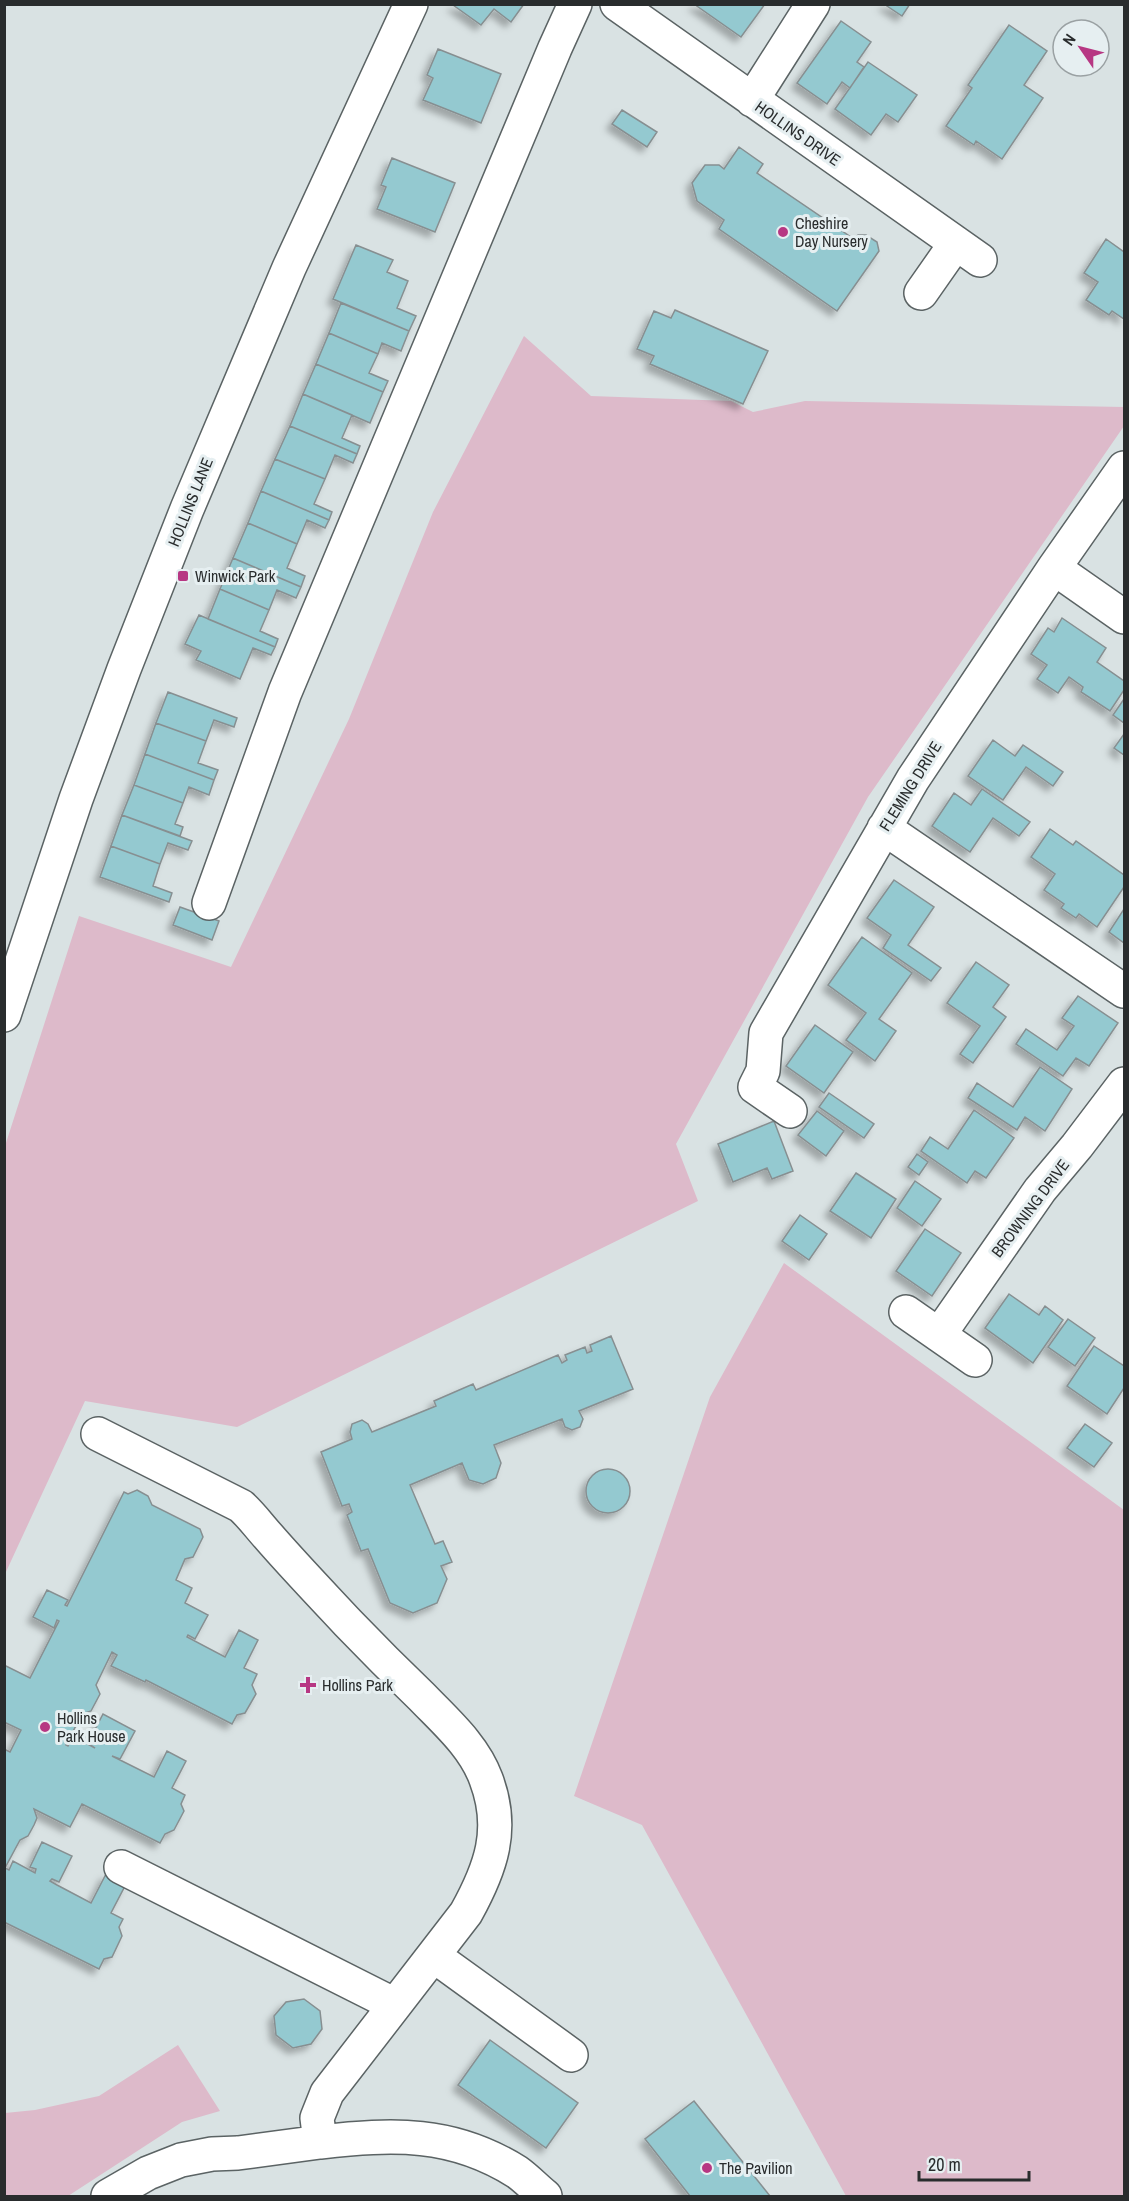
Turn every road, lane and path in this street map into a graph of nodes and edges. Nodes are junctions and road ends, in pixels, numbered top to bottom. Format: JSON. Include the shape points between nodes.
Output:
{"nodes":[{"id":1,"x":411,"y":4,"type":"edge"},
{"id":2,"x":575,"y":4,"type":"edge"},
{"id":3,"x":617,"y":4,"type":"edge"},
{"id":4,"x":813,"y":4,"type":"edge"},
{"id":5,"x":752,"y":100,"type":"junction"},
{"id":6,"x":921,"y":293,"type":"dead end"},
{"id":7,"x":1125,"y":468,"type":"edge"},
{"id":8,"x":1054,"y":568,"type":"junction"},
{"id":9,"x":1125,"y":617,"type":"edge"},
{"id":10,"x":884,"y":828,"type":"junction"},
{"id":11,"x":209,"y":903,"type":"dead end"},
{"id":12,"x":1125,"y":991,"type":"edge"},
{"id":13,"x":4,"y":1015,"type":"edge"},
{"id":14,"x":1125,"y":1084,"type":"edge"},
{"id":15,"x":790,"y":1111,"type":"dead end"},
{"id":16,"x":906,"y":1312,"type":"dead end"},
{"id":17,"x":939,"y":1335,"type":"junction"},
{"id":18,"x":975,"y":1360,"type":"dead end"},
{"id":19,"x":98,"y":1434,"type":"dead end"},
{"id":20,"x":121,"y":1867,"type":"dead end"},
{"id":21,"x":434,"y":1956,"type":"junction"},
{"id":22,"x":396,"y":2005,"type":"junction"},
{"id":23,"x":571,"y":2055,"type":"dead end"},
{"id":24,"x":320,"y":2142,"type":"junction"},
{"id":25,"x":108,"y":2196,"type":"edge"},
{"id":26,"x":545,"y":2196,"type":"edge"}],
"edges":[{"from":1,"to":13,"type":"street","name":"HOLLINS LANE","via":[[289,268],[187,509],[76,800]]},
{"from":2,"to":11,"type":"street","via":[[285,692]]},
{"from":3,"to":5,"type":"street","name":"HOLLINS DRIVE"},
{"from":4,"to":5,"type":"street"},
{"from":5,"to":6,"type":"street","name":"HOLLINS DRIVE","via":[[968,251]]},
{"from":7,"to":8,"type":"street","name":"FLEMING DRIVE"},
{"from":8,"to":9,"type":"street"},
{"from":8,"to":10,"type":"street","name":"FLEMING DRIVE"},
{"from":10,"to":12,"type":"street"},
{"from":10,"to":15,"type":"street","name":"FLEMING DRIVE","via":[[766,1034],[763,1071],[755,1087]]},
{"from":14,"to":17,"type":"street","name":"BROWNING DRIVE","via":[[1040,1190]]},
{"from":16,"to":17,"type":"street"},
{"from":17,"to":18,"type":"street"},
{"from":19,"to":21,"type":"street","via":[[241,1506],[476,1757],[492,1804],[492,1855],[482,1885]]},
{"from":20,"to":22,"type":"street"},
{"from":21,"to":22,"type":"street"},
{"from":21,"to":23,"type":"street"},
{"from":22,"to":24,"type":"street","via":[[327,2093],[317,2118]]},
{"from":24,"to":25,"type":"street","via":[[181,2160]]},
{"from":24,"to":26,"type":"street","via":[[374,2136],[423,2137],[476,2151],[518,2173]]}]}
